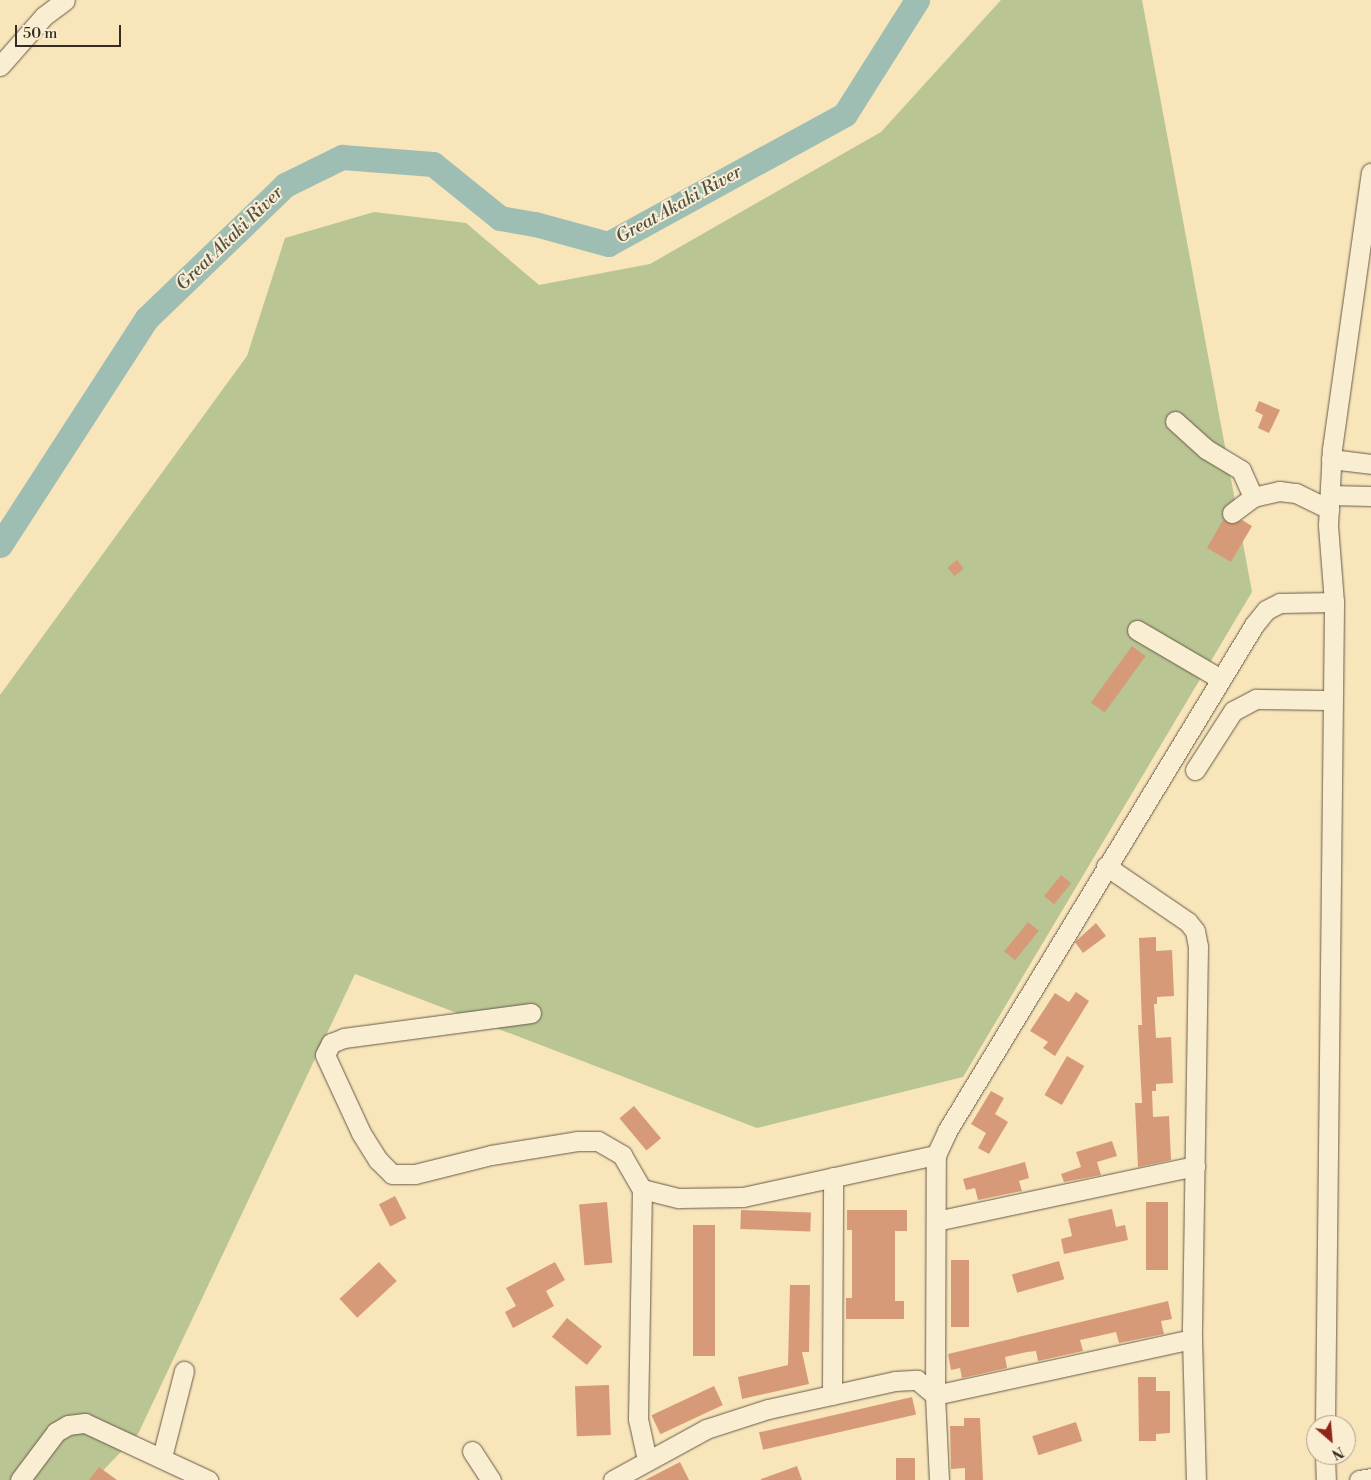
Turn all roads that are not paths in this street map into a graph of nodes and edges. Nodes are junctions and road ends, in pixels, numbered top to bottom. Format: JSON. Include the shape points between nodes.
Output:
{"nodes":[{"id":1,"x":65,"y":0,"type":"edge"},
{"id":2,"x":0,"y":66,"type":"edge"},
{"id":3,"x":1371,"y":173,"type":"edge"},
{"id":4,"x":1175,"y":421,"type":"dead end"},
{"id":5,"x":1331,"y":459,"type":"junction"},
{"id":6,"x":1371,"y":464,"type":"edge"},
{"id":7,"x":1371,"y":496,"type":"edge"},
{"id":8,"x":1253,"y":497,"type":"junction"},
{"id":9,"x":1329,"y":502,"type":"junction"},
{"id":10,"x":1232,"y":513,"type":"dead end"},
{"id":11,"x":1334,"y":602,"type":"junction"},
{"id":12,"x":1138,"y":630,"type":"dead end"},
{"id":13,"x":1222,"y":679,"type":"junction"},
{"id":14,"x":1332,"y":700,"type":"junction"},
{"id":15,"x":1195,"y":770,"type":"dead end"},
{"id":16,"x":1106,"y":866,"type":"junction"},
{"id":17,"x":530,"y":1014,"type":"dead end"},
{"id":18,"x":936,"y":1155,"type":"junction"},
{"id":19,"x":1195,"y":1166,"type":"junction"},
{"id":20,"x":833,"y":1177,"type":"junction"},
{"id":21,"x":642,"y":1189,"type":"junction"},
{"id":22,"x":936,"y":1221,"type":"junction"},
{"id":23,"x":1192,"y":1339,"type":"junction"},
{"id":24,"x":184,"y":1371,"type":"dead end"},
{"id":25,"x":832,"y":1395,"type":"junction"},
{"id":26,"x":935,"y":1395,"type":"junction"},
{"id":27,"x":1325,"y":1415,"type":"edge"},
{"id":28,"x":472,"y":1451,"type":"dead end"},
{"id":29,"x":162,"y":1457,"type":"junction"},
{"id":30,"x":647,"y":1460,"type":"junction"},
{"id":31,"x":1325,"y":1465,"type":"edge"},
{"id":32,"x":1371,"y":1478,"type":"edge"},
{"id":33,"x":20,"y":1480,"type":"edge"},
{"id":34,"x":208,"y":1480,"type":"edge"},
{"id":35,"x":490,"y":1480,"type":"edge"},
{"id":36,"x":613,"y":1480,"type":"edge"},
{"id":37,"x":939,"y":1480,"type":"edge"},
{"id":38,"x":1196,"y":1480,"type":"edge"},
{"id":39,"x":1326,"y":1480,"type":"edge"},
{"id":40,"x":1359,"y":1480,"type":"edge"}],
"edges":[{"from":1,"to":2,"type":"street","via":[[44,16]]},
{"from":3,"to":5,"type":"street"},
{"from":4,"to":8,"type":"street","via":[[1206,449],[1241,470]]},
{"from":5,"to":6,"type":"street"},
{"from":5,"to":9,"type":"street"},
{"from":7,"to":9,"type":"street"},
{"from":8,"to":9,"type":"street","via":[[1279,491]]},
{"from":8,"to":10,"type":"street"},
{"from":9,"to":11,"type":"street"},
{"from":11,"to":13,"type":"street","via":[[1280,604],[1266,610]]},
{"from":11,"to":14,"type":"street"},
{"from":12,"to":13,"type":"street"},
{"from":13,"to":16,"type":"street"},
{"from":14,"to":15,"type":"street","via":[[1256,698],[1233,712]]},
{"from":14,"to":27,"type":"street"},
{"from":16,"to":18,"type":"street","via":[[947,1131]]},
{"from":16,"to":19,"type":"street","via":[[1188,922],[1195,931],[1198,946]]},
{"from":17,"to":21,"type":"street","via":[[367,1033],[331,1043],[325,1055],[361,1133],[383,1167],[392,1174],[415,1174],[491,1156],[576,1141],[598,1141],[622,1155]]},
{"from":18,"to":20,"type":"street"},
{"from":18,"to":22,"type":"street"},
{"from":19,"to":22,"type":"street","via":[[982,1219]]},
{"from":19,"to":23,"type":"street"},
{"from":20,"to":21,"type":"street","via":[[743,1197],[710,1200],[679,1198]]},
{"from":20,"to":25,"type":"street"},
{"from":21,"to":30,"type":"street","via":[[646,1301],[638,1419]]},
{"from":22,"to":26,"type":"street"},
{"from":23,"to":26,"type":"street","via":[[1014,1387]]},
{"from":23,"to":38,"type":"street","via":[[1199,1361]]},
{"from":24,"to":29,"type":"street"},
{"from":25,"to":26,"type":"street","via":[[895,1381],[918,1380]]},
{"from":25,"to":30,"type":"street","via":[[734,1430],[706,1429]]},
{"from":26,"to":37,"type":"street"},
{"from":28,"to":35,"type":"street"},
{"from":29,"to":33,"type":"street","via":[[85,1424],[68,1425],[56,1432]]},
{"from":29,"to":34,"type":"street"},
{"from":30,"to":36,"type":"street"},
{"from":31,"to":39,"type":"street"},
{"from":32,"to":40,"type":"street"}]}
